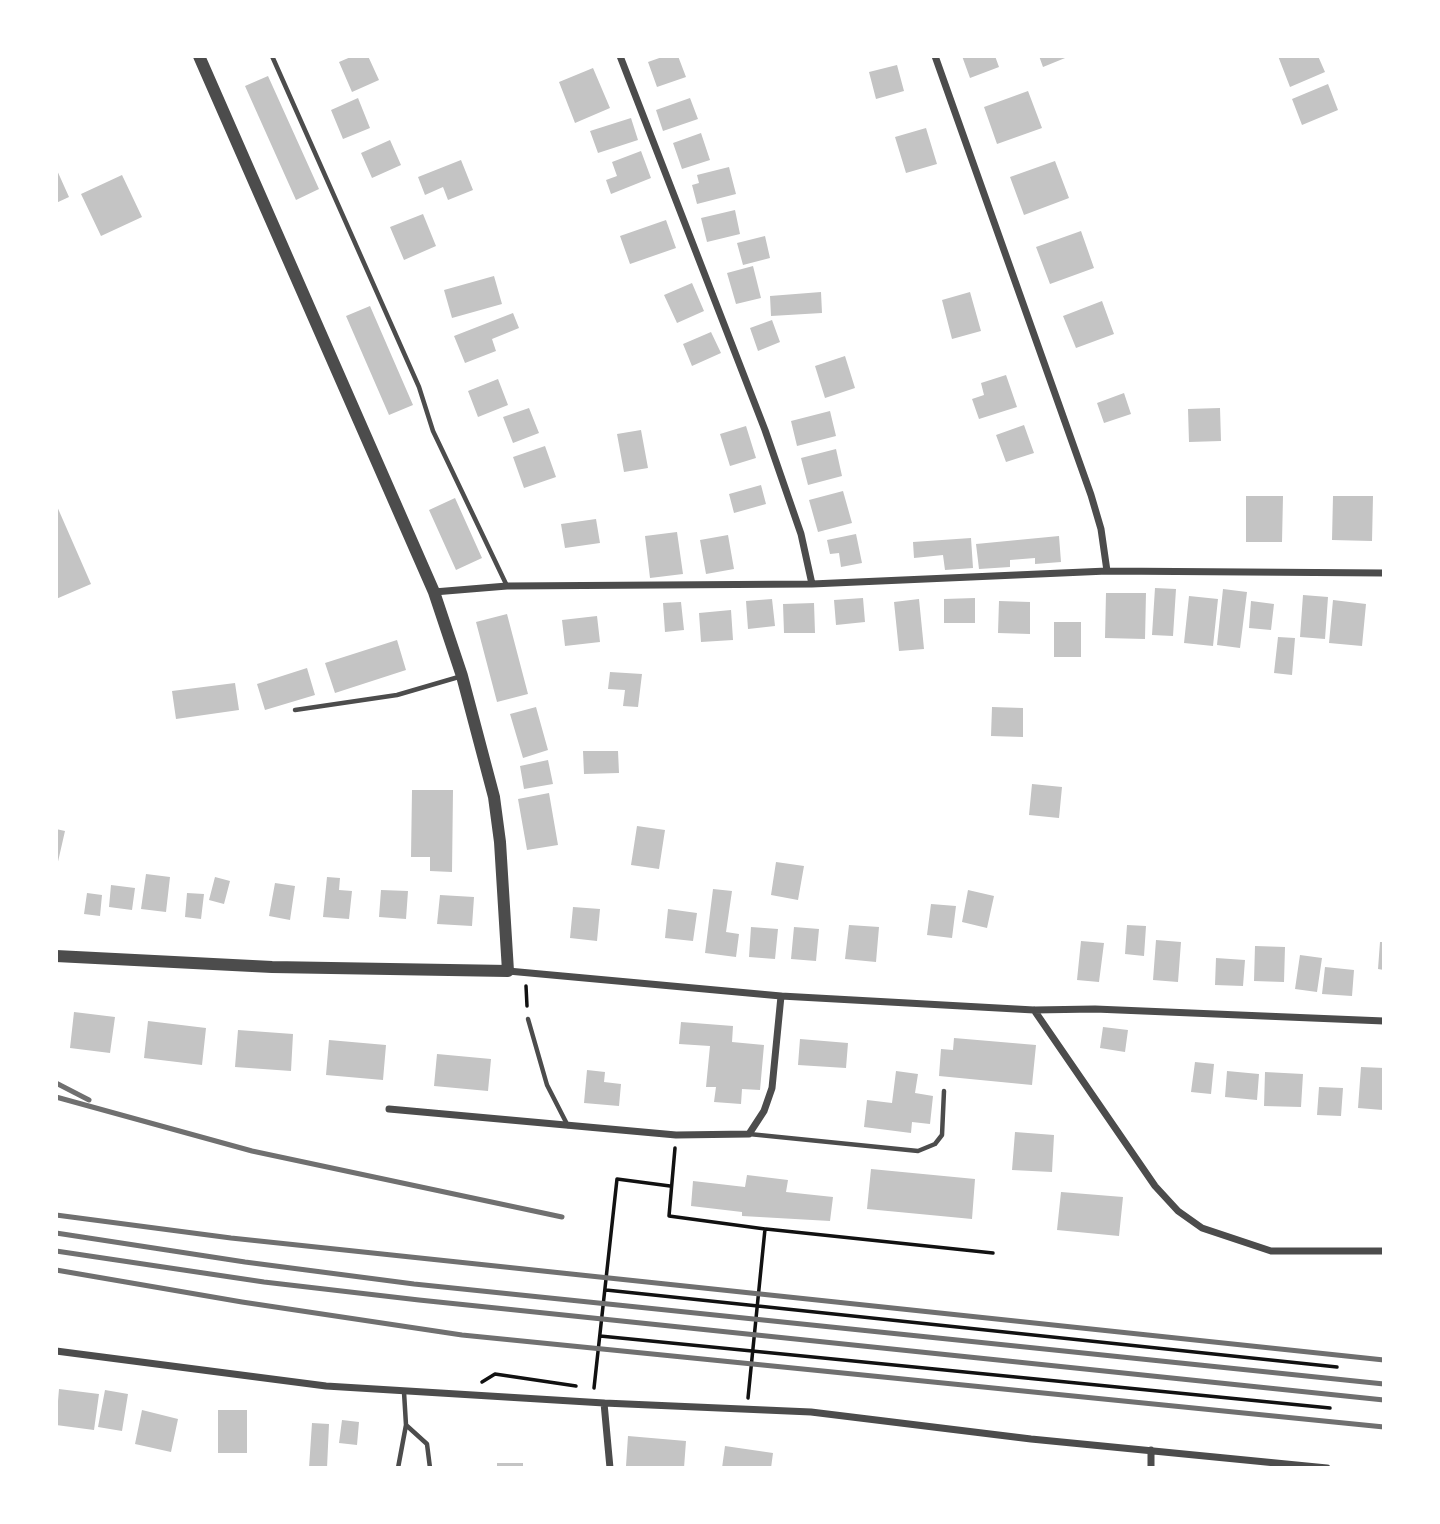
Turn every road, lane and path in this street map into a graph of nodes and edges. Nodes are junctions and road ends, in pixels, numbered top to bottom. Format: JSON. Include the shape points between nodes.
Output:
{"nodes":[{"id":1,"x":199,"y":56,"type":"edge"},
{"id":2,"x":272,"y":56,"type":"edge"},
{"id":3,"x":620,"y":56,"type":"edge"},
{"id":4,"x":935,"y":56,"type":"edge"},
{"id":5,"x":1107,"y":571,"type":"junction"},
{"id":6,"x":1384,"y":573,"type":"edge"},
{"id":7,"x":812,"y":584,"type":"junction"},
{"id":8,"x":507,"y":586,"type":"junction"},
{"id":9,"x":434,"y":592,"type":"junction"},
{"id":10,"x":462,"y":676,"type":"junction"},
{"id":11,"x":295,"y":710,"type":"dead end"},
{"id":12,"x":56,"y":956,"type":"edge"},
{"id":13,"x":508,"y":971,"type":"junction"},
{"id":14,"x":524,"y":973,"type":"junction"},
{"id":15,"x":781,"y":996,"type":"junction"},
{"id":16,"x":1034,"y":1010,"type":"junction"},
{"id":17,"x":528,"y":1019,"type":"joint"},
{"id":18,"x":1384,"y":1021,"type":"edge"},
{"id":19,"x":944,"y":1091,"type":"dead end"},
{"id":20,"x":389,"y":1109,"type":"dead end"},
{"id":21,"x":568,"y":1126,"type":"junction"},
{"id":22,"x":749,"y":1134,"type":"junction"},
{"id":23,"x":676,"y":1135,"type":"junction"},
{"id":24,"x":670,"y":1186,"type":"junction"},
{"id":25,"x":765,"y":1228,"type":"junction"},
{"id":26,"x":1384,"y":1251,"type":"edge"},
{"id":27,"x":993,"y":1253,"type":"dead end"},
{"id":28,"x":606,"y":1290,"type":"junction"},
{"id":29,"x":756,"y":1307,"type":"junction"},
{"id":30,"x":600,"y":1336,"type":"junction"},
{"id":31,"x":752,"y":1350,"type":"junction"},
{"id":32,"x":56,"y":1351,"type":"edge"},
{"id":33,"x":1337,"y":1367,"type":"dead end"},
{"id":34,"x":495,"y":1374,"type":"dead end"},
{"id":35,"x":404,"y":1392,"type":"junction"},
{"id":36,"x":604,"y":1403,"type":"junction"},
{"id":37,"x":747,"y":1407,"type":"junction"},
{"id":38,"x":1330,"y":1408,"type":"dead end"},
{"id":39,"x":405,"y":1425,"type":"junction"},
{"id":40,"x":1151,"y":1450,"type":"junction"},
{"id":41,"x":398,"y":1468,"type":"edge"},
{"id":42,"x":430,"y":1468,"type":"edge"},
{"id":43,"x":610,"y":1468,"type":"edge"},
{"id":44,"x":1151,"y":1468,"type":"edge"},
{"id":45,"x":1327,"y":1468,"type":"edge"}],
"edges":[{"from":1,"to":9,"type":"street"},
{"from":2,"to":8,"type":"lane","via":[[403,349],[433,431]]},
{"from":3,"to":7,"type":"street","via":[[765,430],[801,534]]},
{"from":4,"to":5,"type":"street","via":[[1091,495]]},
{"from":5,"to":6,"type":"street"},
{"from":5,"to":7,"type":"street"},
{"from":7,"to":8,"type":"street"},
{"from":8,"to":9,"type":"street"},
{"from":9,"to":10,"type":"street"},
{"from":10,"to":11,"type":"lane","via":[[397,695]]},
{"from":10,"to":13,"type":"street","via":[[494,797]]},
{"from":12,"to":13,"type":"street","via":[[272,967]]},
{"from":13,"to":14,"type":"street"},
{"from":14,"to":15,"type":"street"},
{"from":14,"to":17,"type":"path"},
{"from":15,"to":16,"type":"street"},
{"from":15,"to":22,"type":"street","via":[[772,1088]]},
{"from":16,"to":18,"type":"street"},
{"from":16,"to":26,"type":"street","via":[[1155,1186],[1202,1228],[1271,1251]]},
{"from":17,"to":21,"type":"lane","via":[[547,1085]]},
{"from":19,"to":22,"type":"lane","via":[[942,1135],[935,1144],[918,1151]]},
{"from":20,"to":21,"type":"street"},
{"from":21,"to":23,"type":"street"},
{"from":22,"to":23,"type":"street"},
{"from":23,"to":24,"type":"path"},
{"from":24,"to":25,"type":"path","via":[[668,1216]]},
{"from":24,"to":28,"type":"path","via":[[617,1179]]},
{"from":25,"to":27,"type":"path"},
{"from":25,"to":29,"type":"path"},
{"from":28,"to":29,"type":"path"},
{"from":28,"to":30,"type":"path"},
{"from":29,"to":31,"type":"path"},
{"from":29,"to":33,"type":"path"},
{"from":30,"to":31,"type":"path"},
{"from":30,"to":34,"type":"path","via":[[595,1388]]},
{"from":31,"to":37,"type":"path"},
{"from":31,"to":38,"type":"path"},
{"from":32,"to":35,"type":"street"},
{"from":35,"to":36,"type":"street"},
{"from":35,"to":39,"type":"lane"},
{"from":36,"to":37,"type":"street"},
{"from":36,"to":43,"type":"street"},
{"from":37,"to":40,"type":"street"},
{"from":39,"to":41,"type":"lane"},
{"from":39,"to":42,"type":"lane","via":[[427,1444]]},
{"from":40,"to":44,"type":"street"},
{"from":40,"to":45,"type":"street"}]}
